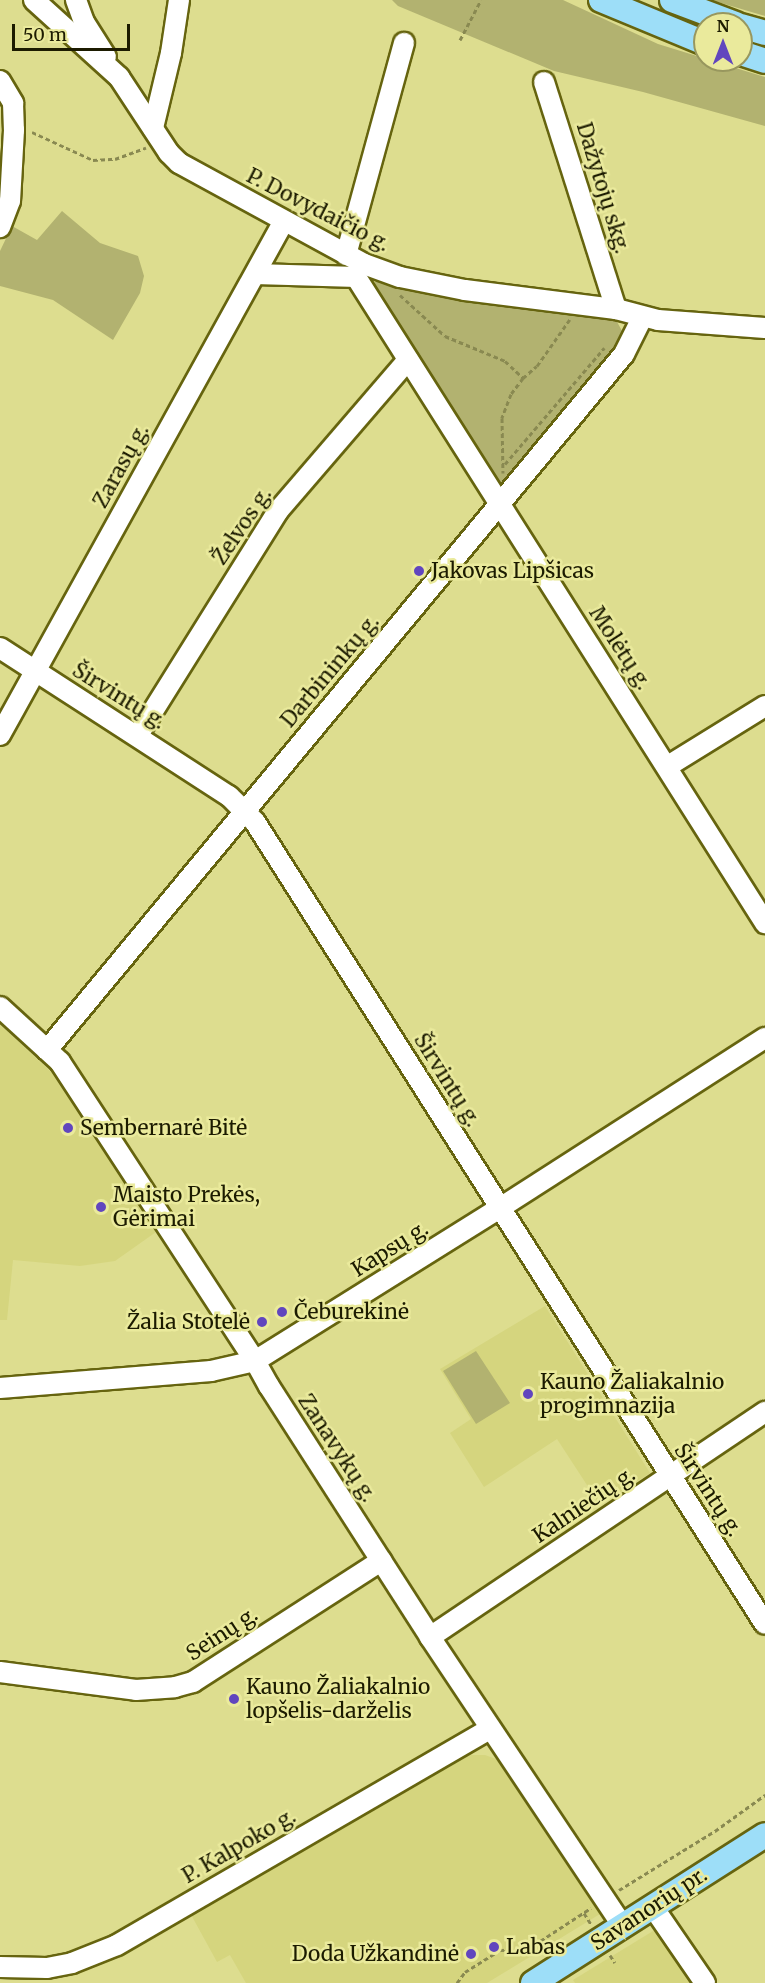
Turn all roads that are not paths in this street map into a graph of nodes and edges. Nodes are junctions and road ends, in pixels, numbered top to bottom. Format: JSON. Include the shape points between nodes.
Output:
{"nodes":[{"id":1,"x":34,"y":0,"type":"edge"},
{"id":2,"x":76,"y":0,"type":"edge"},
{"id":3,"x":179,"y":0,"type":"edge"},
{"id":4,"x":601,"y":0,"type":"edge"},
{"id":5,"x":672,"y":0,"type":"edge"},
{"id":6,"x":704,"y":12,"type":"edge"},
{"id":7,"x":693,"y":38,"type":"edge"},
{"id":8,"x":404,"y":43,"type":"dead end"},
{"id":9,"x":118,"y":77,"type":"junction"},
{"id":10,"x":0,"y":81,"type":"edge"},
{"id":11,"x":544,"y":82,"type":"dead end"},
{"id":12,"x":158,"y":135,"type":"junction"},
{"id":13,"x":284,"y":221,"type":"junction"},
{"id":14,"x":0,"y":227,"type":"edge"},
{"id":15,"x":346,"y":255,"type":"junction"},
{"id":16,"x":360,"y":271,"type":"junction"},
{"id":17,"x":256,"y":274,"type":"junction"},
{"id":18,"x":616,"y":309,"type":"junction"},
{"id":19,"x":642,"y":318,"type":"junction"},
{"id":20,"x":765,"y":328,"type":"edge"},
{"id":21,"x":408,"y":360,"type":"junction"},
{"id":22,"x":498,"y":505,"type":"junction"},
{"id":23,"x":0,"y":648,"type":"edge"},
{"id":24,"x":35,"y":671,"type":"junction"},
{"id":25,"x":765,"y":706,"type":"edge"},
{"id":26,"x":0,"y":735,"type":"edge"},
{"id":27,"x":138,"y":735,"type":"junction"},
{"id":28,"x":668,"y":766,"type":"junction"},
{"id":29,"x":246,"y":810,"type":"junction"},
{"id":30,"x":765,"y":924,"type":"edge"},
{"id":31,"x":0,"y":1006,"type":"edge"},
{"id":32,"x":765,"y":1038,"type":"edge"},
{"id":33,"x":47,"y":1050,"type":"junction"},
{"id":34,"x":500,"y":1208,"type":"junction"},
{"id":35,"x":255,"y":1361,"type":"junction"},
{"id":36,"x":0,"y":1388,"type":"edge"},
{"id":37,"x":765,"y":1412,"type":"edge"},
{"id":38,"x":670,"y":1476,"type":"junction"},
{"id":39,"x":381,"y":1561,"type":"junction"},
{"id":40,"x":765,"y":1624,"type":"edge"},
{"id":41,"x":430,"y":1637,"type":"junction"},
{"id":42,"x":0,"y":1672,"type":"edge"},
{"id":43,"x":490,"y":1729,"type":"junction"},
{"id":44,"x":765,"y":1835,"type":"edge"},
{"id":45,"x":653,"y":1907,"type":"junction"},
{"id":46,"x":623,"y":1926,"type":"junction"},
{"id":47,"x":0,"y":1967,"type":"edge"},
{"id":48,"x":22,"y":1976,"type":"edge"},
{"id":49,"x":533,"y":1983,"type":"edge"},
{"id":50,"x":705,"y":1983,"type":"edge"}],
"edges":[{"from":1,"to":9,"type":"street","name":"P. Dovydaičio g."},
{"from":2,"to":9,"type":"street","via":[[84,22]]},
{"from":3,"to":12,"type":"street"},
{"from":4,"to":7,"type":"main road"},
{"from":5,"to":6,"type":"main road"},
{"from":8,"to":15,"type":"street"},
{"from":9,"to":12,"type":"street","name":"P. Dovydaičio g."},
{"from":10,"to":14,"type":"street","via":[[13,103],[14,130],[9,201]]},
{"from":11,"to":18,"type":"street","name":"Dažytojų skg."},
{"from":12,"to":13,"type":"street","name":"P. Dovydaičio g.","via":[[186,167]]},
{"from":13,"to":15,"type":"street","name":"P. Dovydaičio g."},
{"from":13,"to":17,"type":"street","name":"Zarasų g."},
{"from":15,"to":16,"type":"street","name":"P. Dovydaičio g."},
{"from":16,"to":17,"type":"street"},
{"from":16,"to":18,"type":"street","name":"P. Dovydaičio g.","via":[[465,290]]},
{"from":16,"to":21,"type":"street","name":"Molėtų g."},
{"from":17,"to":24,"type":"street","name":"Zarasų g."},
{"from":18,"to":19,"type":"street","name":"P. Dovydaičio g."},
{"from":19,"to":20,"type":"street","name":"P. Dovydaičio g."},
{"from":19,"to":22,"type":"street","name":"Darbininkų g.","via":[[624,354]]},
{"from":21,"to":22,"type":"street","name":"Molėtų g."},
{"from":21,"to":27,"type":"street","name":"Želvos g.","via":[[278,511]]},
{"from":22,"to":28,"type":"street","name":"Molėtų g."},
{"from":22,"to":29,"type":"street","name":"Darbininkų g."},
{"from":23,"to":24,"type":"street","name":"Širvintų g."},
{"from":24,"to":26,"type":"street","name":"Zarasų g."},
{"from":24,"to":27,"type":"street","name":"Širvintų g."},
{"from":25,"to":28,"type":"street"},
{"from":27,"to":29,"type":"street","name":"Širvintų g."},
{"from":28,"to":30,"type":"street","name":"Molėtų g."},
{"from":29,"to":33,"type":"street","name":"Darbininkų g."},
{"from":29,"to":34,"type":"street","name":"Širvintų g."},
{"from":31,"to":33,"type":"street","name":"Zanavykų g."},
{"from":32,"to":34,"type":"street","name":"Kapsų g."},
{"from":33,"to":35,"type":"street","name":"Zanavykų g.","via":[[60,1062]]},
{"from":34,"to":35,"type":"street","name":"Kapsų g."},
{"from":34,"to":38,"type":"street","name":"Širvintų g."},
{"from":35,"to":36,"type":"street","name":"Kapsų g.","via":[[211,1371]]},
{"from":35,"to":39,"type":"street","name":"Zanavykų g."},
{"from":37,"to":38,"type":"street","name":"Kalniečių g."},
{"from":38,"to":40,"type":"street","name":"Širvintų g."},
{"from":38,"to":41,"type":"street","name":"Kalniečių g."},
{"from":39,"to":41,"type":"street","name":"Zanavykų g."},
{"from":39,"to":42,"type":"street","name":"Seinų g.","via":[[193,1682],[136,1690]]},
{"from":41,"to":43,"type":"street","name":"Zanavykų g."},
{"from":43,"to":46,"type":"street","name":"Zanavykų g."},
{"from":43,"to":48,"type":"street","name":"P. Kalpoko g.","via":[[117,1945],[72,1963]]},
{"from":44,"to":45,"type":"main road","name":"Savanorių pr."},
{"from":45,"to":46,"type":"main road","name":"Savanorių pr."},
{"from":45,"to":50,"type":"street"},
{"from":46,"to":49,"type":"main road","name":"Savanorių pr."},
{"from":47,"to":48,"type":"street","name":"P. Kalpoko g."}]}
